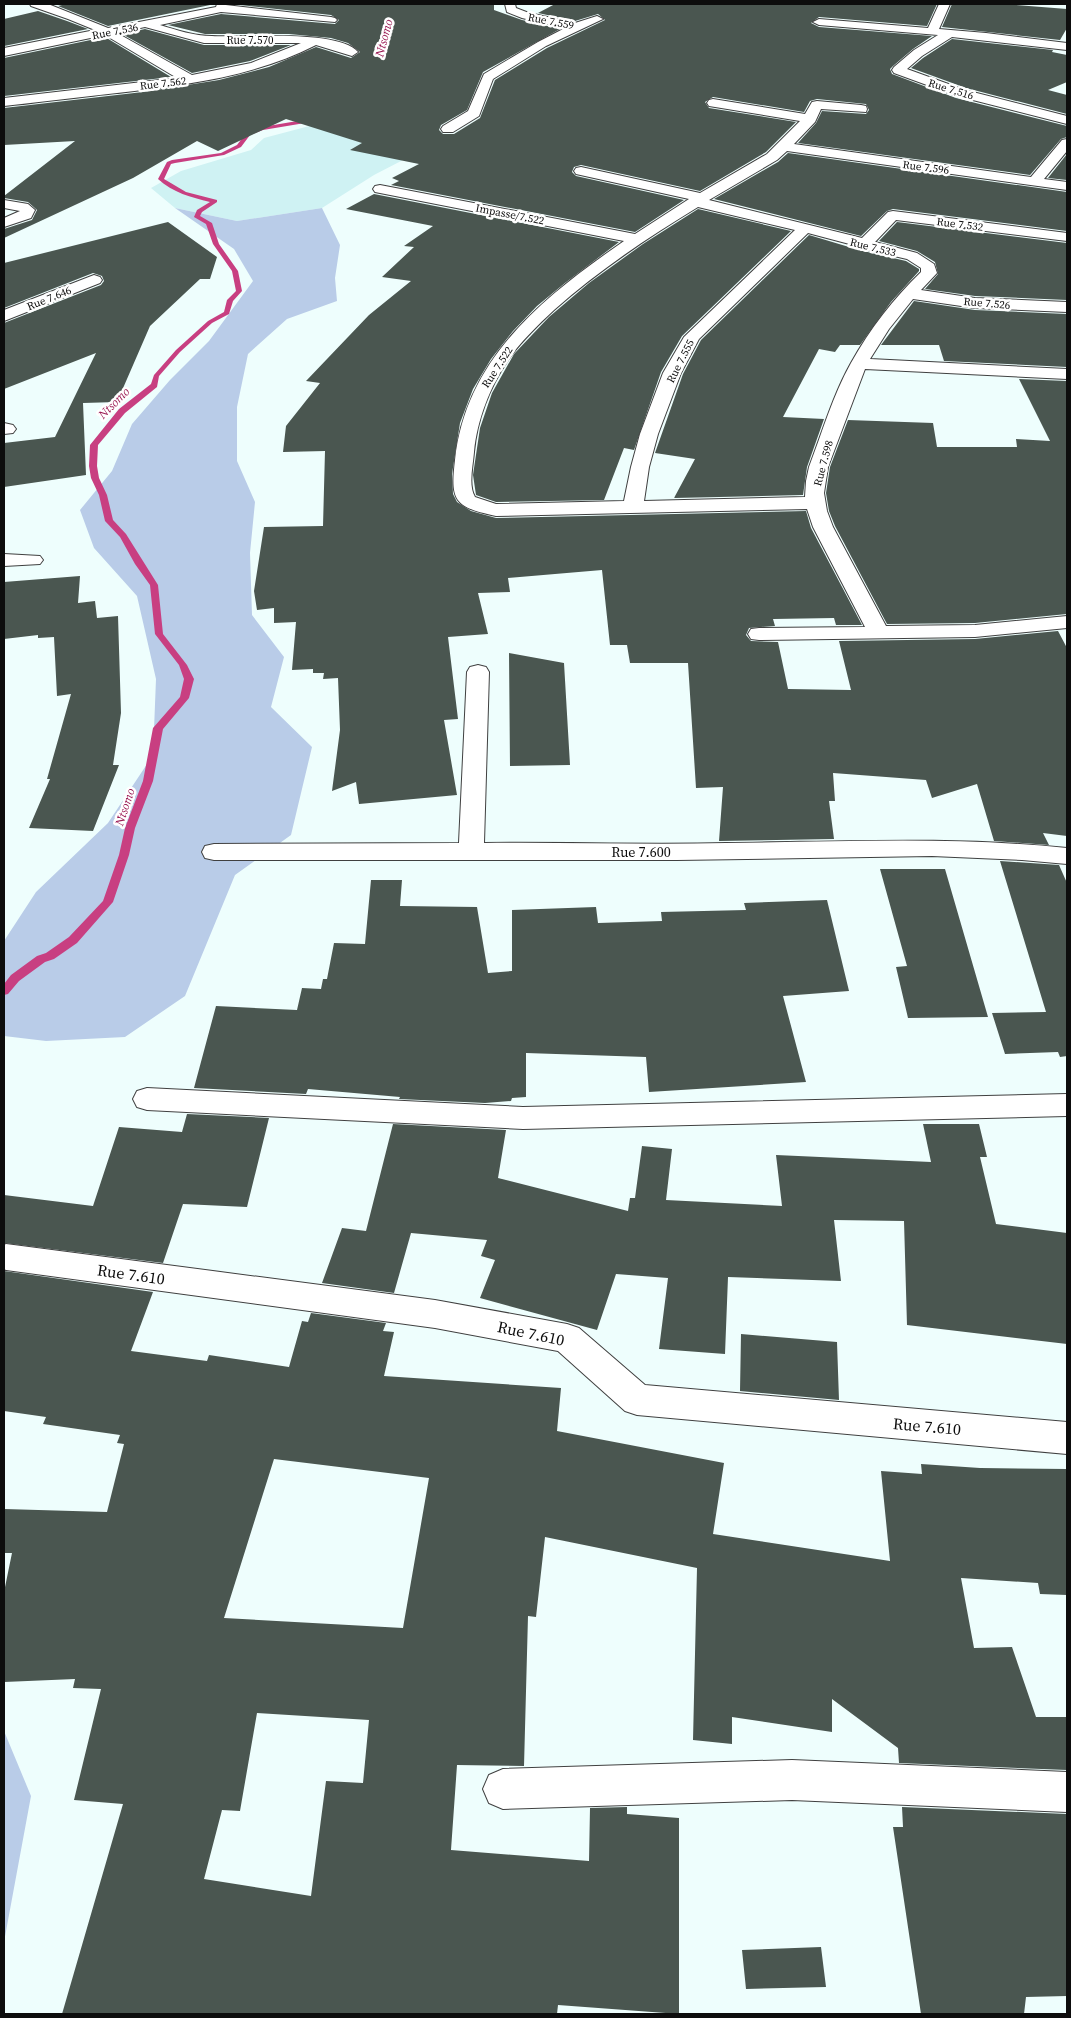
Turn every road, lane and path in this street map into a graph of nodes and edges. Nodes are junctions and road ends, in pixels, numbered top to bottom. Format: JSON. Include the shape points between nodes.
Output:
{"nodes":[{"id":1,"x":35,"y":4,"type":"edge"},
{"id":2,"x":510,"y":4,"type":"edge"},
{"id":3,"x":944,"y":4,"type":"edge"},
{"id":4,"x":222,"y":6,"type":"edge"},
{"id":5,"x":597,"y":19,"type":"dead end"},
{"id":6,"x":331,"y":20,"type":"dead end"},
{"id":7,"x":819,"y":22,"type":"dead end"},
{"id":8,"x":148,"y":24,"type":"junction"},
{"id":9,"x":576,"y":28,"type":"junction"},
{"id":10,"x":107,"y":32,"type":"junction"},
{"id":11,"x":932,"y":32,"type":"junction"},
{"id":12,"x":950,"y":33,"type":"junction"},
{"id":13,"x":315,"y":41,"type":"junction"},
{"id":14,"x":1067,"y":47,"type":"edge"},
{"id":15,"x":4,"y":52,"type":"edge"},
{"id":16,"x":352,"y":52,"type":"dead end"},
{"id":17,"x":191,"y":80,"type":"junction"},
{"id":18,"x":4,"y":102,"type":"edge"},
{"id":19,"x":713,"y":104,"type":"dead end"},
{"id":20,"x":861,"y":109,"type":"dead end"},
{"id":21,"x":810,"y":119,"type":"junction"},
{"id":22,"x":1067,"y":120,"type":"edge"},
{"id":23,"x":448,"y":129,"type":"dead end"},
{"id":24,"x":1067,"y":143,"type":"edge"},
{"id":25,"x":785,"y":147,"type":"junction"},
{"id":26,"x":581,"y":171,"type":"dead end"},
{"id":27,"x":1035,"y":181,"type":"junction"},
{"id":28,"x":1067,"y":186,"type":"edge"},
{"id":29,"x":380,"y":189,"type":"dead end"},
{"id":30,"x":699,"y":200,"type":"junction"},
{"id":31,"x":4,"y":204,"type":"edge"},
{"id":32,"x":4,"y":223,"type":"edge"},
{"id":33,"x":805,"y":228,"type":"junction"},
{"id":34,"x":1067,"y":237,"type":"edge"},
{"id":35,"x":640,"y":239,"type":"junction"},
{"id":36,"x":864,"y":245,"type":"junction"},
{"id":37,"x":94,"y":280,"type":"dead end"},
{"id":38,"x":908,"y":293,"type":"junction"},
{"id":39,"x":1067,"y":307,"type":"edge"},
{"id":40,"x":4,"y":316,"type":"edge"},
{"id":41,"x":859,"y":364,"type":"junction"},
{"id":42,"x":1067,"y":374,"type":"edge"},
{"id":43,"x":816,"y":503,"type":"junction"},
{"id":44,"x":633,"y":506,"type":"junction"},
{"id":45,"x":4,"y":560,"type":"edge"},
{"id":46,"x":34,"y":560,"type":"dead end"},
{"id":47,"x":1067,"y":622,"type":"edge"},
{"id":48,"x":879,"y":633,"type":"junction"},
{"id":49,"x":759,"y":634,"type":"dead end"},
{"id":50,"x":478,"y":672,"type":"dead end"},
{"id":51,"x":471,"y":851,"type":"junction"},
{"id":52,"x":214,"y":852,"type":"dead end"},
{"id":53,"x":1067,"y":856,"type":"edge"},
{"id":54,"x":147,"y":1099,"type":"dead end"},
{"id":55,"x":1067,"y":1105,"type":"edge"},
{"id":56,"x":6,"y":1257,"type":"dead end"},
{"id":57,"x":1067,"y":1438,"type":"edge"},
{"id":58,"x":504,"y":1788,"type":"dead end"},
{"id":59,"x":1067,"y":1792,"type":"edge"}],
"edges":[{"from":1,"to":10,"type":"street"},
{"from":2,"to":9,"type":"street","name":"Rue 7.559","via":[[511,10],[526,16]]},
{"from":3,"to":11,"type":"street"},
{"from":4,"to":6,"type":"street","name":"Rue 7.536"},
{"from":4,"to":8,"type":"street","name":"Rue 7.536"},
{"from":5,"to":9,"type":"street","name":"Rue 7.559"},
{"from":7,"to":11,"type":"street"},
{"from":8,"to":10,"type":"street","name":"Rue 7.536"},
{"from":8,"to":13,"type":"street","name":"Rue 7.570","via":[[188,37],[210,40]]},
{"from":9,"to":23,"type":"street","via":[[542,44],[488,77],[474,113]]},
{"from":10,"to":15,"type":"street","name":"Rue 7.536"},
{"from":10,"to":17,"type":"street"},
{"from":11,"to":12,"type":"street"},
{"from":12,"to":14,"type":"street"},
{"from":12,"to":22,"type":"street","name":"Rue 7.516","via":[[898,70],[961,93]]},
{"from":13,"to":16,"type":"street","name":"Rue 7.570"},
{"from":13,"to":17,"type":"street","name":"Rue 7.562","via":[[296,52],[246,70]]},
{"from":17,"to":18,"type":"street","name":"Rue 7.562"},
{"from":19,"to":21,"type":"street"},
{"from":20,"to":21,"type":"street","name":"Rue 7.522","via":[[817,105]]},
{"from":21,"to":25,"type":"street","name":"Rue 7.522"},
{"from":24,"to":27,"type":"street"},
{"from":25,"to":27,"type":"street","name":"Rue 7.596"},
{"from":25,"to":30,"type":"street","name":"Rue 7.522"},
{"from":26,"to":30,"type":"street","name":"Rue 7.533"},
{"from":27,"to":28,"type":"street","name":"Rue 7.596"},
{"from":29,"to":35,"type":"street","name":"Impasse/7.522"},
{"from":30,"to":33,"type":"street","name":"Rue 7.533"},
{"from":30,"to":35,"type":"street","name":"Rue 7.522"},
{"from":31,"to":32,"type":"street","via":[[28,210],[26,215]]},
{"from":33,"to":36,"type":"street","name":"Rue 7.533"},
{"from":33,"to":44,"type":"street","name":"Rue 7.555","via":[[692,337],[672,373],[649,434]]},
{"from":34,"to":36,"type":"street","name":"Rue 7.532","via":[[893,215]]},
{"from":35,"to":44,"type":"street","name":"Rue 7.522","via":[[573,286],[508,348],[482,391],[465,441],[462,492],[477,506],[496,510]]},
{"from":36,"to":38,"type":"street","name":"Rue 7.533","via":[[912,256],[929,267],[929,273]]},
{"from":37,"to":40,"type":"street","name":"Rue 7.646"},
{"from":38,"to":39,"type":"street","name":"Rue 7.526","via":[[975,303]]},
{"from":38,"to":41,"type":"street","name":"Rue 7.533"},
{"from":41,"to":42,"type":"street"},
{"from":41,"to":43,"type":"street","name":"Rue 7.598","via":[[843,398],[815,481]]},
{"from":43,"to":44,"type":"street","name":"Rue 7.522"},
{"from":43,"to":48,"type":"street","name":"Rue 7.598","via":[[823,527]]},
{"from":45,"to":46,"type":"street"},
{"from":47,"to":48,"type":"street","via":[[975,631]]},
{"from":48,"to":49,"type":"street"},
{"from":50,"to":51,"type":"street"},
{"from":51,"to":52,"type":"street","name":"Rue 7.600"},
{"from":51,"to":53,"type":"street","name":"Rue 7.600","via":[[707,852],[883,848],[1018,850]]},
{"from":54,"to":55,"type":"street","via":[[524,1118]]},
{"from":56,"to":57,"type":"street","name":"Rue 7.610","via":[[435,1314],[567,1338],[636,1400]]},
{"from":58,"to":59,"type":"street","via":[[792,1780]]}]}
